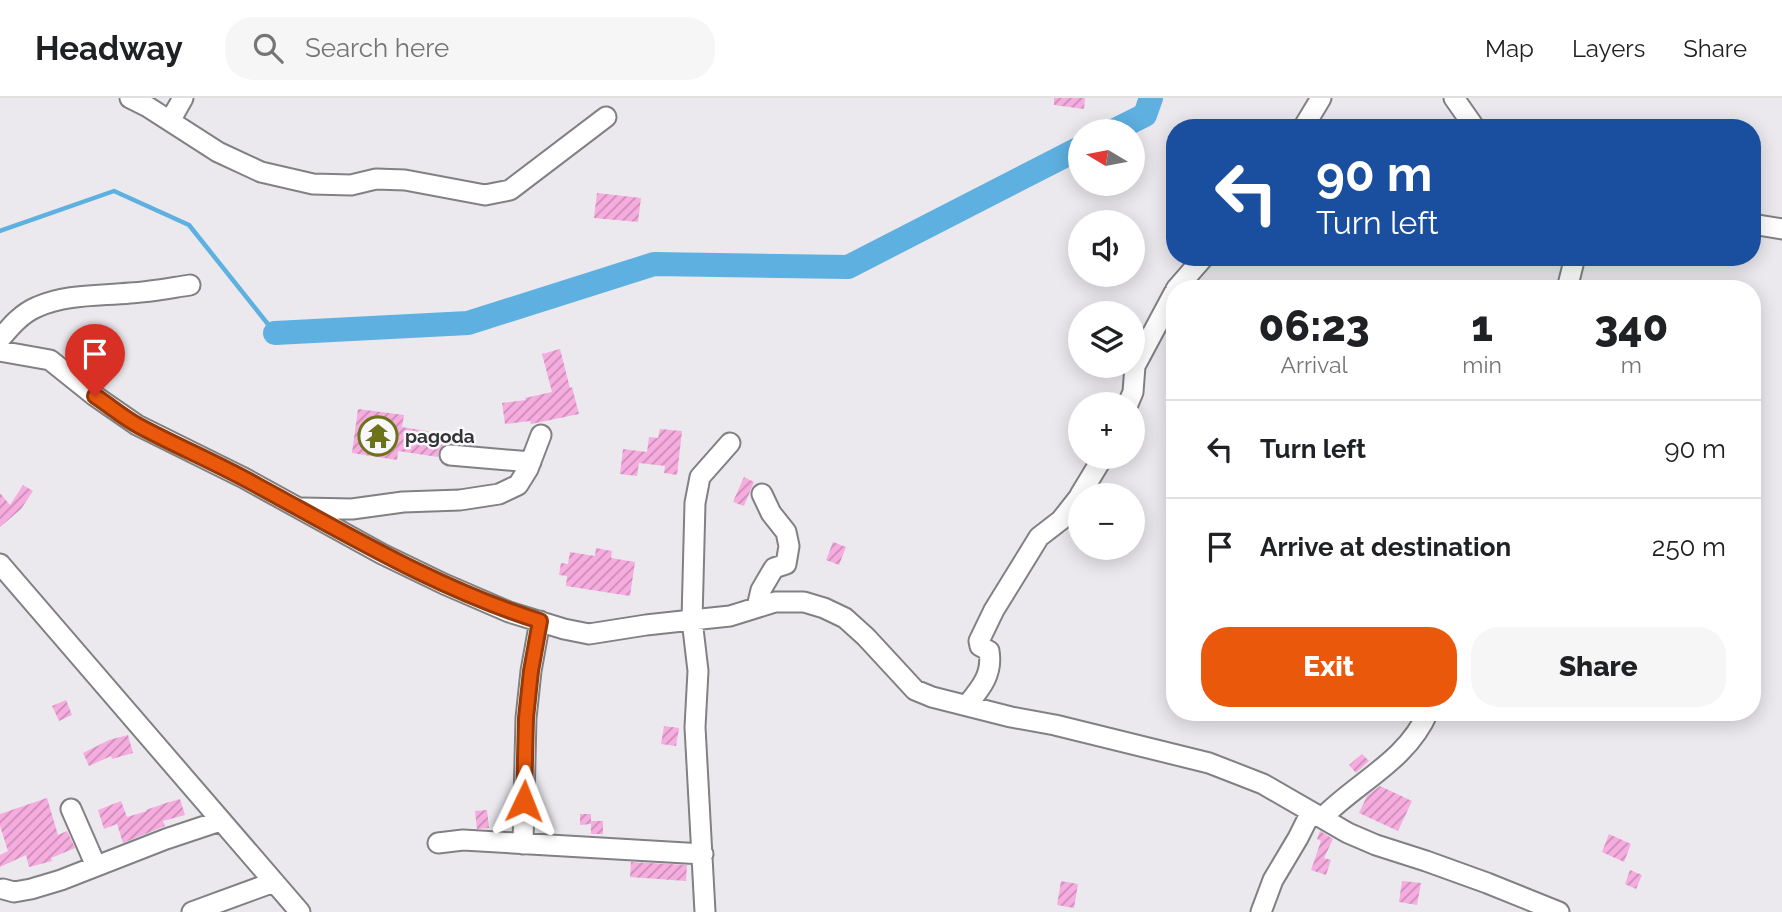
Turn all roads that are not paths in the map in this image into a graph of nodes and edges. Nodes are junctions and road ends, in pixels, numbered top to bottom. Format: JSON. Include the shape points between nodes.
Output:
{"nodes":[{"id":1,"x":130,"y":98,"type":"edge"},
{"id":2,"x":183,"y":98,"type":"edge"},
{"id":3,"x":1321,"y":98,"type":"edge"},
{"id":4,"x":1454,"y":98,"type":"edge"},
{"id":5,"x":606,"y":117,"type":"dead end"},
{"id":6,"x":1308,"y":119,"type":"edge"},
{"id":7,"x":1469,"y":119,"type":"edge"},
{"id":8,"x":170,"y":121,"type":"junction"},
{"id":9,"x":1761,"y":226,"type":"edge"},
{"id":10,"x":1782,"y":229,"type":"edge"},
{"id":11,"x":1196,"y":266,"type":"edge"},
{"id":12,"x":1184,"y":280,"type":"edge"},
{"id":13,"x":190,"y":285,"type":"dead end"},
{"id":14,"x":1166,"y":308,"type":"edge"},
{"id":15,"x":0,"y":339,"type":"edge"},
{"id":16,"x":0,"y":351,"type":"edge"},
{"id":17,"x":1133,"y":392,"type":"edge"},
{"id":18,"x":541,"y":435,"type":"dead end"},
{"id":19,"x":730,"y":443,"type":"dead end"},
{"id":20,"x":450,"y":455,"type":"dead end"},
{"id":21,"x":531,"y":462,"type":"junction"},
{"id":22,"x":762,"y":494,"type":"dead end"},
{"id":23,"x":299,"y":508,"type":"junction"},
{"id":24,"x":1068,"y":511,"type":"edge"},
{"id":25,"x":0,"y":564,"type":"edge"},
{"id":26,"x":757,"y":607,"type":"junction"},
{"id":27,"x":692,"y":620,"type":"junction"},
{"id":28,"x":540,"y":621,"type":"junction"},
{"id":29,"x":967,"y":705,"type":"junction"},
{"id":30,"x":1422,"y":721,"type":"edge"},
{"id":31,"x":71,"y":809,"type":"dead end"},
{"id":32,"x":1317,"y":815,"type":"junction"},
{"id":33,"x":220,"y":821,"type":"junction"},
{"id":34,"x":438,"y":843,"type":"dead end"},
{"id":35,"x":523,"y":844,"type":"junction"},
{"id":36,"x":703,"y":854,"type":"junction"},
{"id":37,"x":96,"y":866,"type":"junction"},
{"id":38,"x":274,"y":882,"type":"junction"},
{"id":39,"x":3,"y":889,"type":"dead end"},
{"id":40,"x":192,"y":912,"type":"edge"},
{"id":41,"x":300,"y":912,"type":"edge"},
{"id":42,"x":705,"y":912,"type":"edge"},
{"id":43,"x":1261,"y":912,"type":"edge"},
{"id":44,"x":1559,"y":912,"type":"edge"}],
"edges":[{"from":1,"to":8,"type":"street"},
{"from":2,"to":8,"type":"street"},
{"from":3,"to":6,"type":"street"},
{"from":4,"to":7,"type":"street"},
{"from":5,"to":8,"type":"street","via":[[510,190],[485,195],[405,180],[313,184],[261,172],[218,152]]},
{"from":9,"to":10,"type":"street"},
{"from":11,"to":12,"type":"street"},
{"from":13,"to":15,"type":"street","via":[[48,303],[34,307]]},
{"from":14,"to":17,"type":"street","via":[[1135,366]]},
{"from":16,"to":23,"type":"street","via":[[50,360],[137,425]]},
{"from":18,"to":21,"type":"street"},
{"from":19,"to":27,"type":"street","via":[[700,477],[695,503]]},
{"from":20,"to":21,"type":"street"},
{"from":21,"to":23,"type":"street","via":[[518,485],[499,494],[352,509]]},
{"from":22,"to":26,"type":"street","via":[[786,532],[789,546],[786,564],[774,568]]},
{"from":23,"to":28,"type":"street","via":[[444,584]]},
{"from":24,"to":29,"type":"street","via":[[1039,537],[993,610],[979,640],[989,651],[987,677]]},
{"from":25,"to":33,"type":"street"},
{"from":26,"to":27,"type":"street","via":[[730,617]]},
{"from":26,"to":29,"type":"street","via":[[775,602],[824,608],[845,618],[915,690]]},
{"from":27,"to":28,"type":"street","via":[[589,634]]},
{"from":27,"to":36,"type":"street","via":[[698,671],[695,727]]},
{"from":28,"to":35,"type":"street","via":[[526,718]]},
{"from":29,"to":32,"type":"street","via":[[1209,763],[1263,784]]},
{"from":30,"to":32,"type":"street","via":[[1406,748]]},
{"from":31,"to":37,"type":"street"},
{"from":32,"to":43,"type":"street","via":[[1273,880]]},
{"from":32,"to":44,"type":"street","via":[[1376,845]]},
{"from":33,"to":37,"type":"street"},
{"from":33,"to":38,"type":"street"},
{"from":34,"to":35,"type":"street"},
{"from":35,"to":36,"type":"street"},
{"from":36,"to":42,"type":"street"},
{"from":37,"to":39,"type":"street","via":[[31,889]]},
{"from":38,"to":40,"type":"street"},
{"from":38,"to":41,"type":"street"}]}
